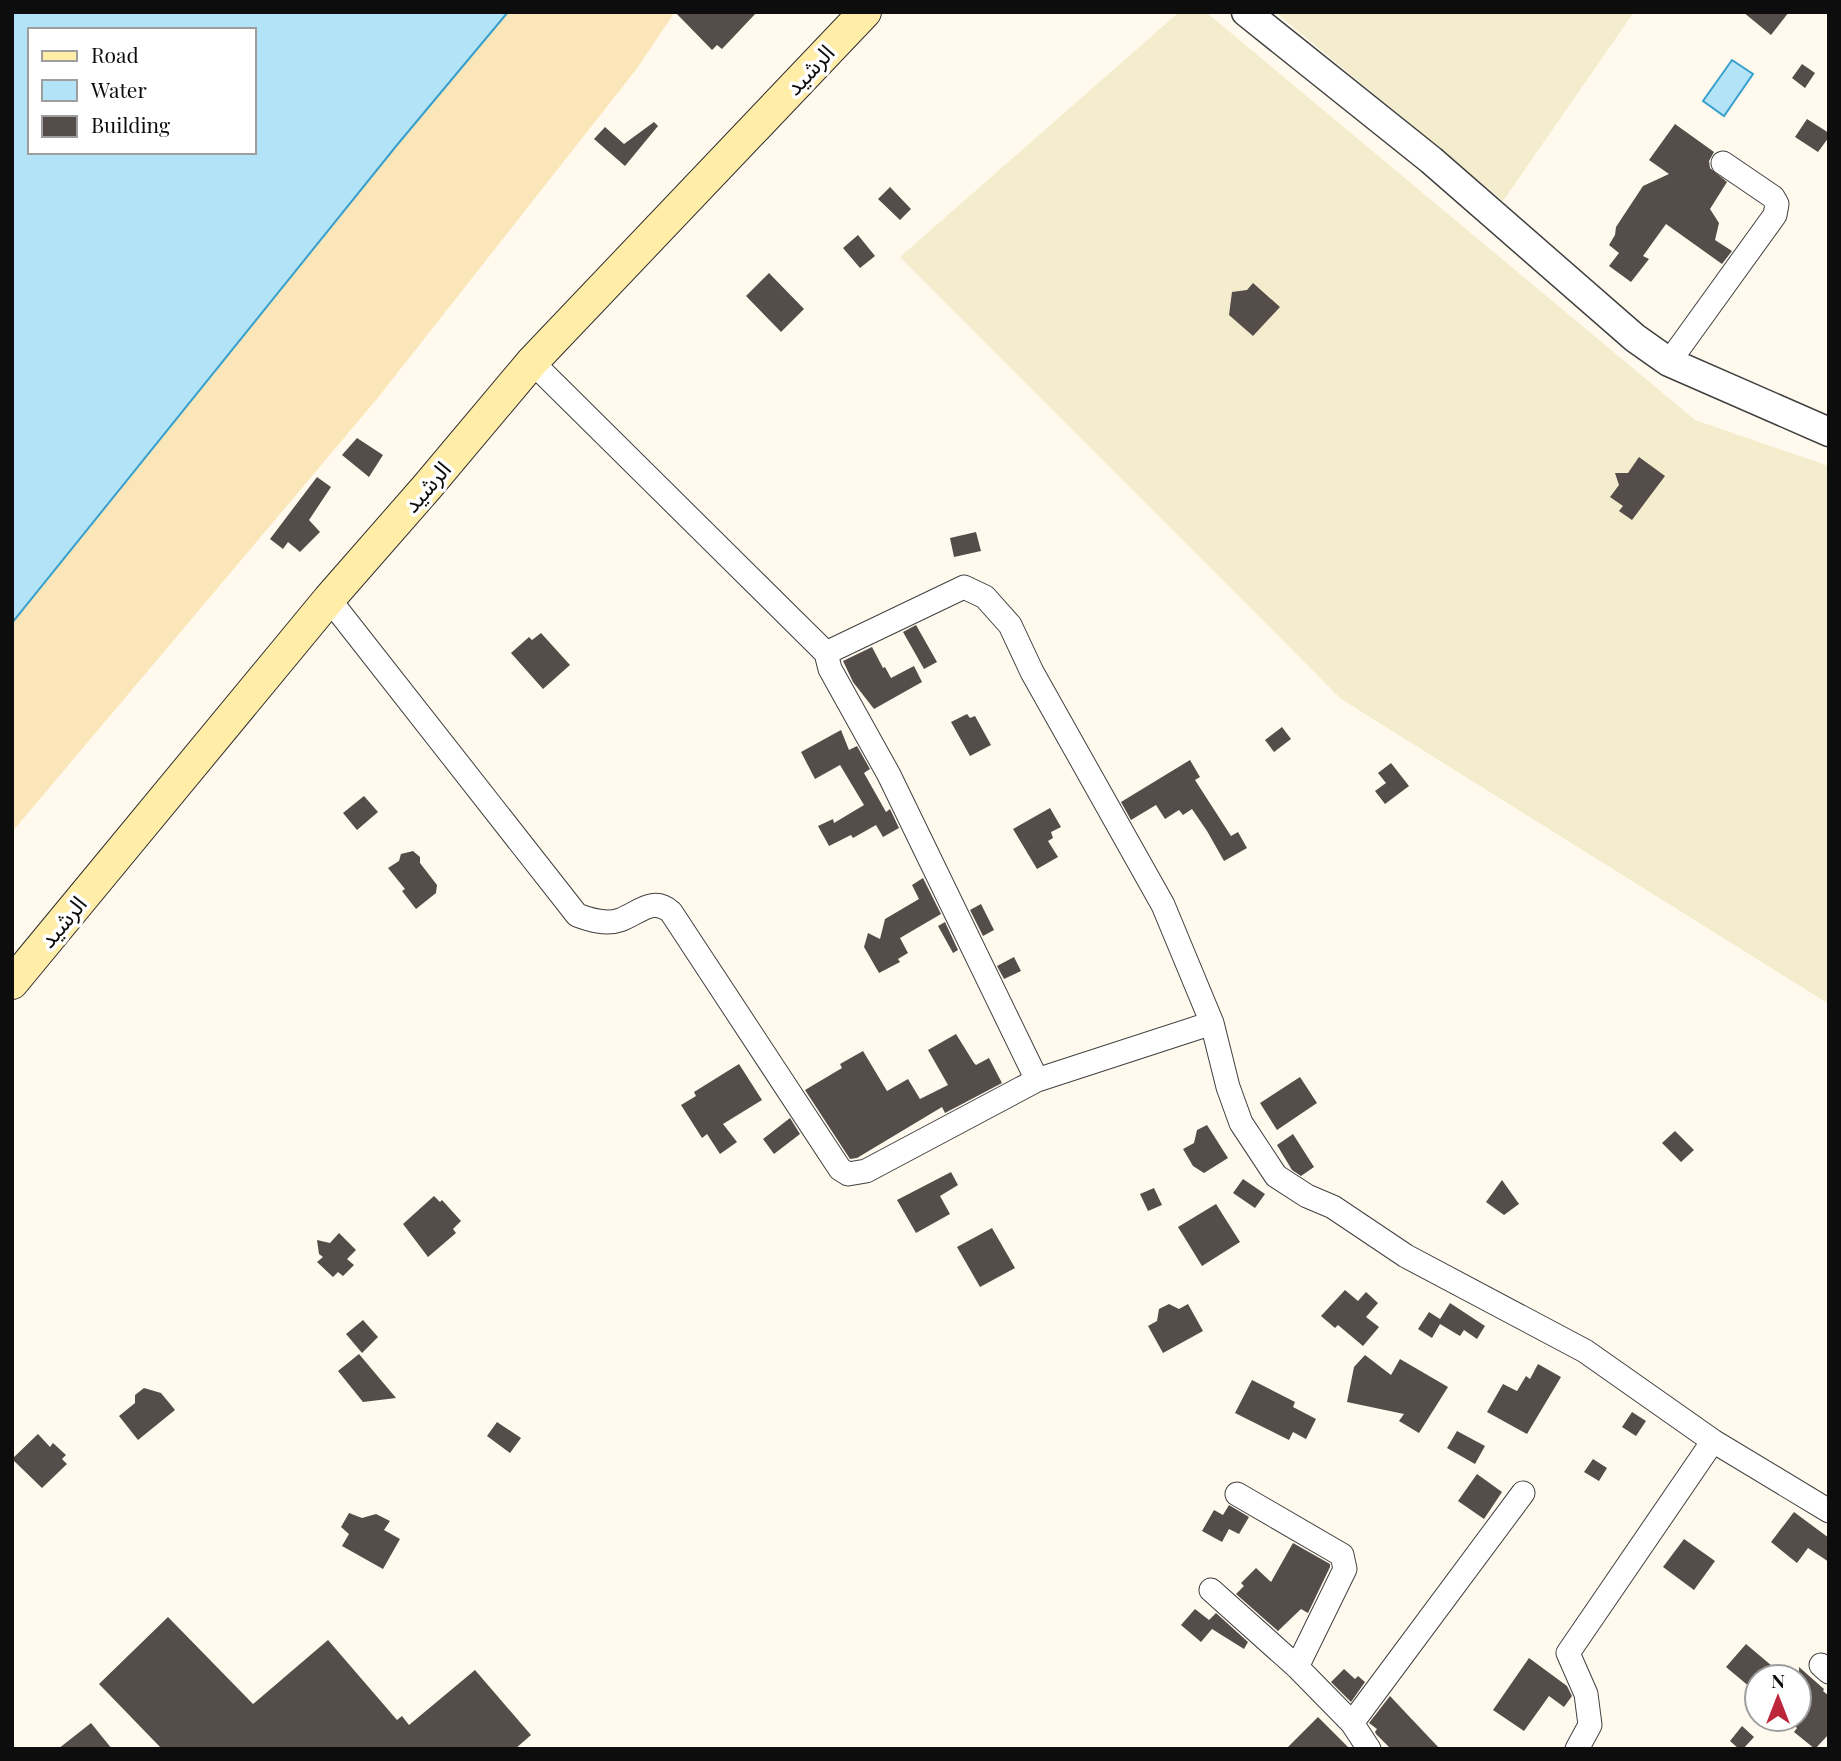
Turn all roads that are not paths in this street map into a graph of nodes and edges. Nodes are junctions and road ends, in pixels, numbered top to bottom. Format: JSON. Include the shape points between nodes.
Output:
{"nodes":[{"id":1,"x":865,"y":12,"type":"edge"},
{"id":2,"x":1246,"y":12,"type":"edge"},
{"id":3,"x":1723,"y":163,"type":"dead end"},
{"id":4,"x":532,"y":362,"type":"junction"},
{"id":5,"x":1669,"y":362,"type":"junction"},
{"id":6,"x":1829,"y":432,"type":"edge"},
{"id":7,"x":329,"y":599,"type":"junction"},
{"id":8,"x":826,"y":653,"type":"junction"},
{"id":9,"x":12,"y":983,"type":"edge"},
{"id":10,"x":1212,"y":1023,"type":"junction"},
{"id":11,"x":1037,"y":1080,"type":"junction"},
{"id":12,"x":1713,"y":1441,"type":"junction"},
{"id":13,"x":1523,"y":1493,"type":"dead end"},
{"id":14,"x":1237,"y":1494,"type":"dead end"},
{"id":15,"x":1829,"y":1511,"type":"edge"},
{"id":16,"x":1211,"y":1590,"type":"dead end"},
{"id":17,"x":1297,"y":1667,"type":"junction"},
{"id":18,"x":1352,"y":1723,"type":"junction"},
{"id":19,"x":1369,"y":1749,"type":"edge"},
{"id":20,"x":1577,"y":1749,"type":"edge"}],
"edges":[{"from":1,"to":4,"type":"main road","name":"الرشيد"},
{"from":2,"to":5,"type":"street"},
{"from":3,"to":5,"type":"street","via":[[1773,197],[1775,215]]},
{"from":4,"to":7,"type":"main road","name":"الرشيد"},
{"from":4,"to":8,"type":"street"},
{"from":5,"to":6,"type":"street"},
{"from":7,"to":9,"type":"main road","name":"الرشيد"},
{"from":7,"to":11,"type":"street","via":[[576,915],[605,922],[620,920],[656,904],[671,912],[840,1169],[848,1174],[866,1171]]},
{"from":8,"to":10,"type":"street","via":[[964,587],[985,597],[1010,625],[1163,905]]},
{"from":8,"to":11,"type":"street"},
{"from":10,"to":11,"type":"street"},
{"from":10,"to":12,"type":"street","via":[[1241,1124],[1276,1176],[1406,1256],[1585,1351]]},
{"from":12,"to":15,"type":"street"},
{"from":12,"to":20,"type":"street","via":[[1568,1653],[1586,1694],[1590,1725]]},
{"from":13,"to":18,"type":"street"},
{"from":14,"to":17,"type":"street","via":[[1342,1555],[1345,1569]]},
{"from":16,"to":17,"type":"street"},
{"from":17,"to":18,"type":"street"},
{"from":18,"to":19,"type":"street"}]}
